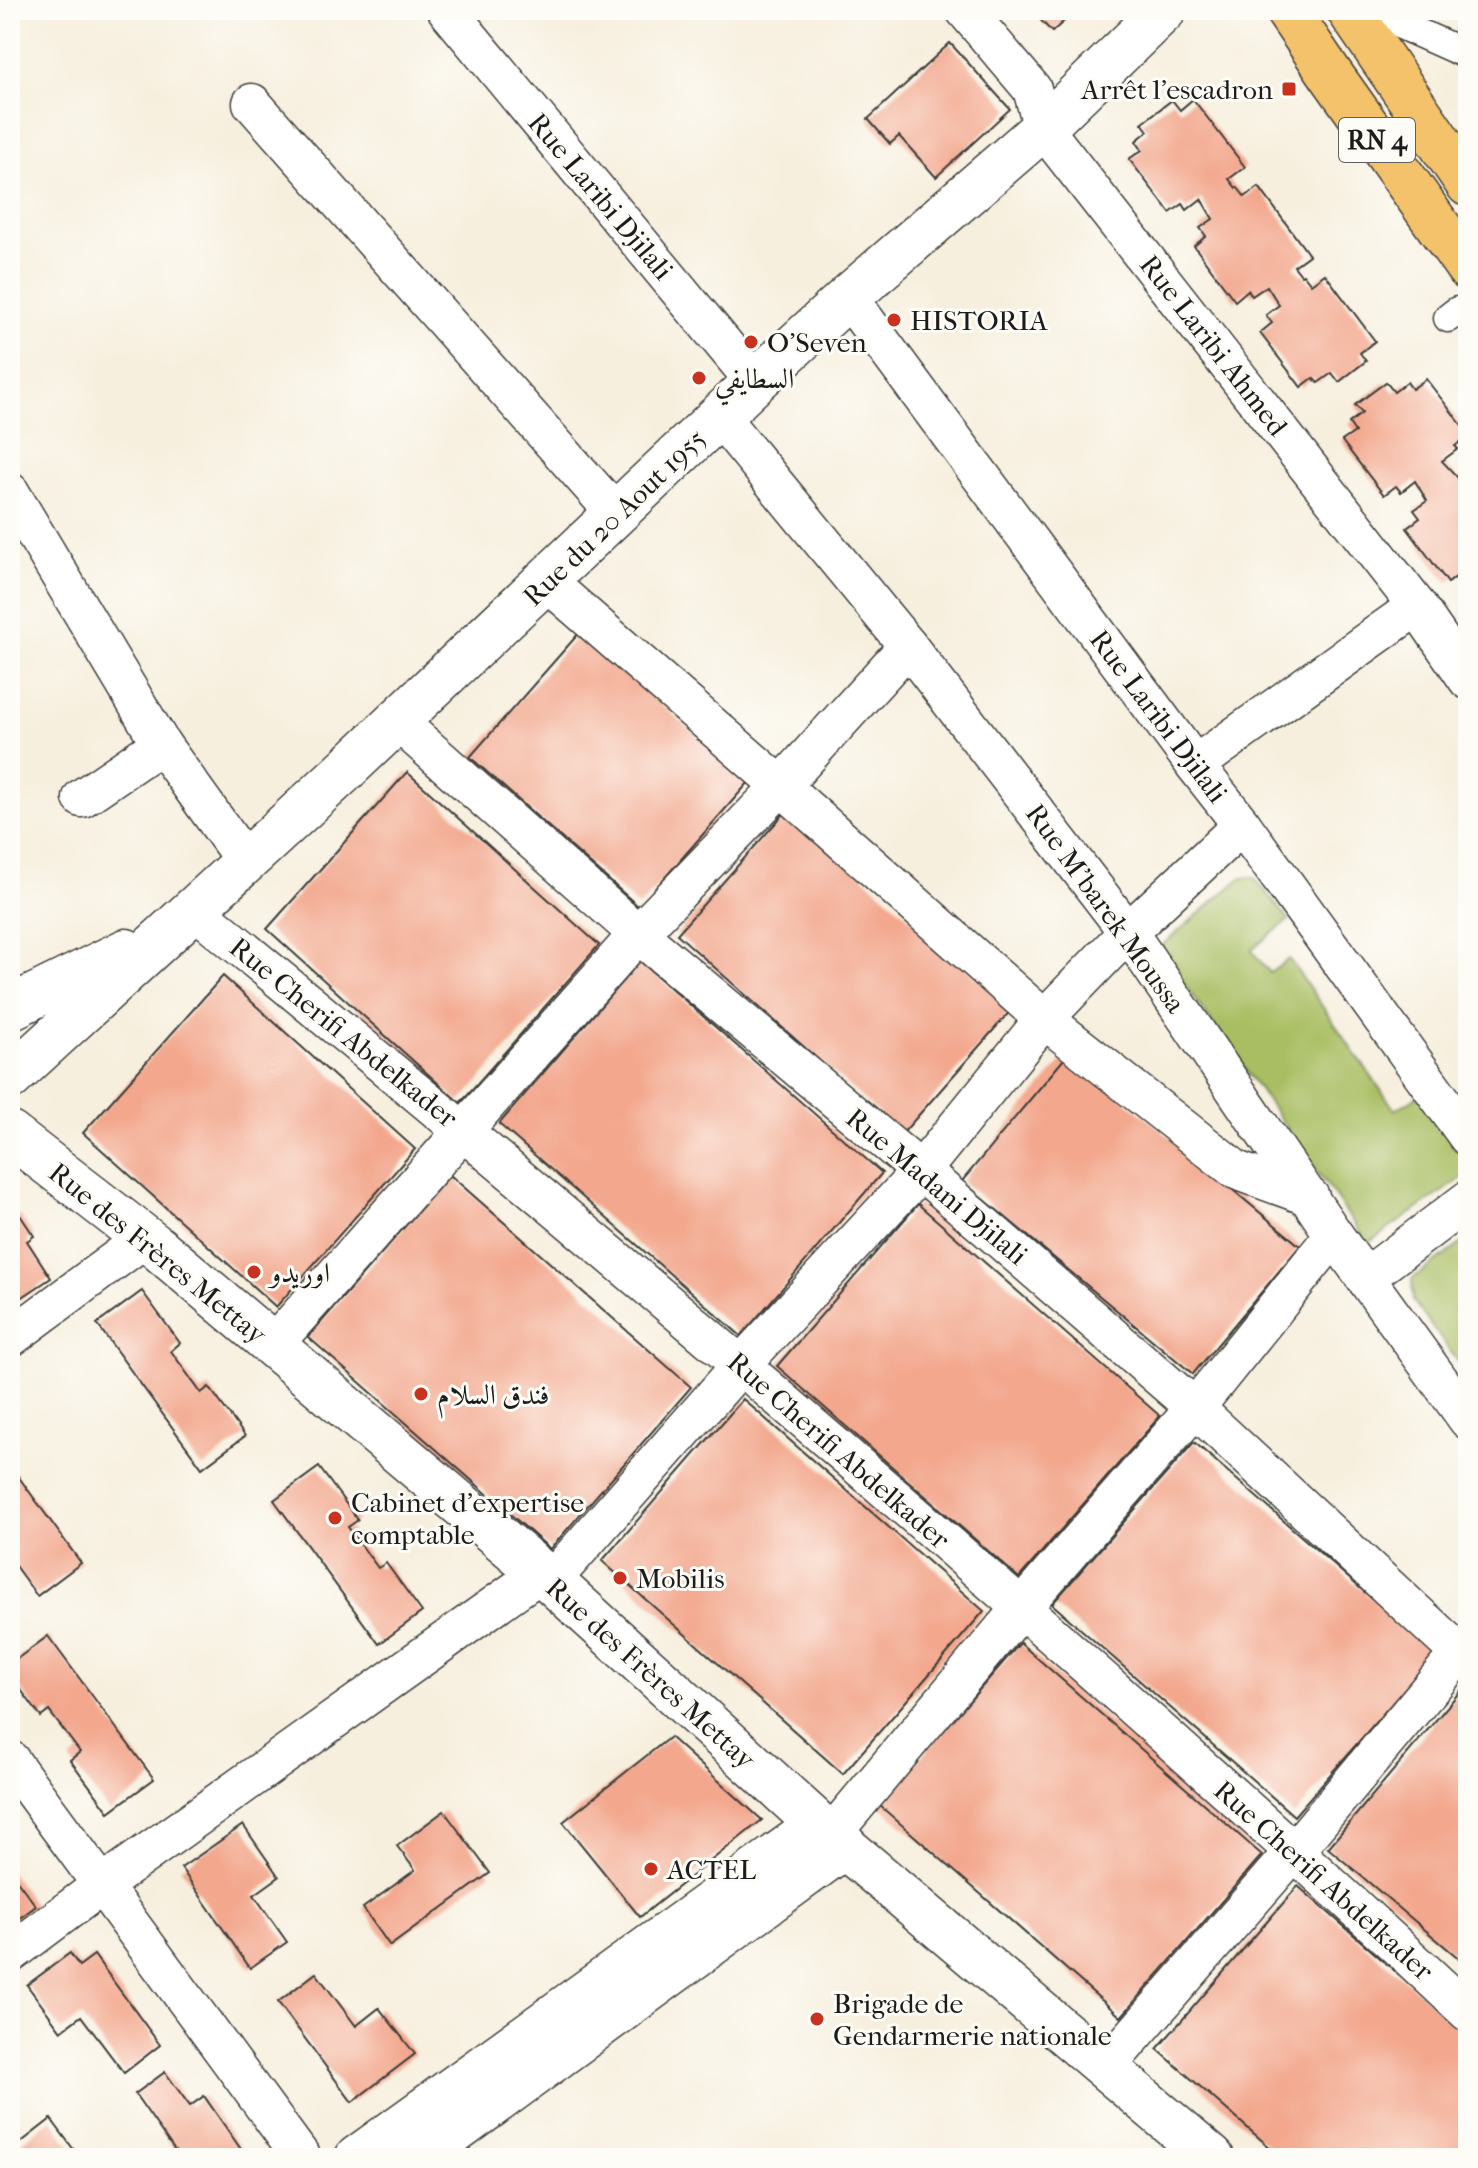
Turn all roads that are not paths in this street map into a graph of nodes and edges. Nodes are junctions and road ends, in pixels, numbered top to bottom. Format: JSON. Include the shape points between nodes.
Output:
{"nodes":[{"id":1,"x":447,"y":10,"type":"edge"},
{"id":2,"x":965,"y":10,"type":"edge"},
{"id":3,"x":1164,"y":10,"type":"edge"},
{"id":4,"x":1287,"y":10,"type":"edge"},
{"id":5,"x":1349,"y":10,"type":"edge"},
{"id":6,"x":1394,"y":22,"type":"dead end"},
{"id":7,"x":1468,"y":55,"type":"edge"},
{"id":8,"x":252,"y":103,"type":"dead end"},
{"id":9,"x":1043,"y":128,"type":"junction"},
{"id":10,"x":1468,"y":184,"type":"edge"},
{"id":11,"x":1468,"y":268,"type":"edge"},
{"id":12,"x":848,"y":297,"type":"junction"},
{"id":13,"x":755,"y":382,"type":"junction"},
{"id":14,"x":719,"y":416,"type":"junction"},
{"id":15,"x":10,"y":492,"type":"edge"},
{"id":16,"x":617,"y":515,"type":"junction"},
{"id":17,"x":546,"y":581,"type":"junction"},
{"id":18,"x":1417,"y":606,"type":"junction"},
{"id":19,"x":908,"y":646,"type":"junction"},
{"id":20,"x":1468,"y":680,"type":"edge"},
{"id":21,"x":397,"y":721,"type":"junction"},
{"id":22,"x":161,"y":744,"type":"junction"},
{"id":23,"x":1195,"y":765,"type":"junction"},
{"id":24,"x":781,"y":786,"type":"junction"},
{"id":25,"x":82,"y":798,"type":"dead end"},
{"id":26,"x":1242,"y":825,"type":"junction"},
{"id":27,"x":245,"y":861,"type":"junction"},
{"id":28,"x":182,"y":918,"type":"junction"},
{"id":29,"x":1128,"y":932,"type":"junction"},
{"id":30,"x":638,"y":934,"type":"junction"},
{"id":31,"x":10,"y":1008,"type":"edge"},
{"id":32,"x":1044,"y":1019,"type":"junction"},
{"id":33,"x":10,"y":1078,"type":"edge"},
{"id":34,"x":463,"y":1130,"type":"junction"},
{"id":35,"x":10,"y":1134,"type":"edge"},
{"id":36,"x":1468,"y":1137,"type":"edge"},
{"id":37,"x":921,"y":1171,"type":"junction"},
{"id":38,"x":1310,"y":1197,"type":"junction"},
{"id":39,"x":1468,"y":1200,"type":"edge"},
{"id":40,"x":1334,"y":1235,"type":"junction"},
{"id":41,"x":145,"y":1238,"type":"junction"},
{"id":42,"x":1365,"y":1278,"type":"junction"},
{"id":43,"x":10,"y":1338,"type":"edge"},
{"id":44,"x":273,"y":1345,"type":"junction"},
{"id":45,"x":741,"y":1365,"type":"junction"},
{"id":46,"x":1195,"y":1408,"type":"junction"},
{"id":47,"x":1468,"y":1420,"type":"edge"},
{"id":48,"x":546,"y":1577,"type":"junction"},
{"id":49,"x":1021,"y":1608,"type":"junction"},
{"id":50,"x":1463,"y":1658,"type":"edge"},
{"id":51,"x":10,"y":1760,"type":"edge"},
{"id":52,"x":831,"y":1835,"type":"junction"},
{"id":53,"x":1295,"y":1850,"type":"junction"},
{"id":54,"x":102,"y":1885,"type":"junction"},
{"id":55,"x":10,"y":1954,"type":"edge"},
{"id":56,"x":1468,"y":2012,"type":"edge"},
{"id":57,"x":1106,"y":2067,"type":"junction"},
{"id":58,"x":302,"y":2158,"type":"edge"},
{"id":59,"x":357,"y":2158,"type":"edge"},
{"id":60,"x":419,"y":2158,"type":"edge"},
{"id":61,"x":1212,"y":2158,"type":"edge"}],
"edges":[{"from":1,"to":13,"type":"street","name":"Rue Laribi Djilali"},
{"from":2,"to":9,"type":"street","name":"Rue Laribi Ahmed","via":[[1032,89]]},
{"from":3,"to":9,"type":"street","name":"Rue du 20 Aout 1955"},
{"from":4,"to":11,"type":"highway","number":"RN 4"},
{"from":5,"to":10,"type":"highway","number":"RN 4"},
{"from":6,"to":7,"type":"street"},
{"from":8,"to":16,"type":"street"},
{"from":9,"to":12,"type":"street","name":"Rue du 20 Aout 1955"},
{"from":9,"to":18,"type":"street","name":"Rue Laribi Ahmed"},
{"from":12,"to":13,"type":"street","name":"Rue du 20 Aout 1955"},
{"from":12,"to":23,"type":"street","name":"Rue Laribi Djilali"},
{"from":13,"to":14,"type":"street","name":"Rue du 20 Aout 1955"},
{"from":14,"to":16,"type":"street","name":"Rue du 20 Aout 1955"},
{"from":14,"to":19,"type":"street","name":"Rue M'barek Moussa"},
{"from":15,"to":22,"type":"street"},
{"from":16,"to":17,"type":"street","name":"Rue du 20 Aout 1955"},
{"from":17,"to":21,"type":"street","name":"Rue du 20 Aout 1955"},
{"from":17,"to":24,"type":"street"},
{"from":18,"to":20,"type":"street","name":"Rue Laribi Ahmed"},
{"from":18,"to":23,"type":"street"},
{"from":19,"to":24,"type":"street"},
{"from":19,"to":29,"type":"street","name":"Rue M'barek Moussa"},
{"from":21,"to":27,"type":"street","name":"Rue du 20 Aout 1955"},
{"from":21,"to":30,"type":"street","name":"Rue Madani Djilali"},
{"from":22,"to":25,"type":"street"},
{"from":22,"to":27,"type":"street"},
{"from":23,"to":26,"type":"street","name":"Rue Laribi Djilali"},
{"from":24,"to":30,"type":"street"},
{"from":24,"to":32,"type":"street"},
{"from":26,"to":29,"type":"street"},
{"from":26,"to":36,"type":"street","name":"Rue Laribi Djilali"},
{"from":27,"to":28,"type":"street","name":"Rue du 20 Aout 1955"},
{"from":28,"to":31,"type":"street"},
{"from":28,"to":33,"type":"street","name":"Rue du 20 Aout 1955"},
{"from":28,"to":34,"type":"street","name":"Rue Cherifi Abdelkader"},
{"from":29,"to":32,"type":"street"},
{"from":29,"to":38,"type":"street","name":"Rue M'barek Moussa"},
{"from":30,"to":34,"type":"street"},
{"from":30,"to":37,"type":"street","name":"Rue Madani Djilali"},
{"from":32,"to":37,"type":"street"},
{"from":32,"to":38,"type":"street","via":[[1236,1170]]},
{"from":34,"to":44,"type":"street"},
{"from":34,"to":45,"type":"street","name":"Rue Cherifi Abdelkader"},
{"from":35,"to":41,"type":"street","name":"Rue des Frères Mettay"},
{"from":37,"to":45,"type":"street"},
{"from":37,"to":46,"type":"street","name":"Rue Madani Djilali"},
{"from":38,"to":40,"type":"street","name":"Rue M'barek Moussa"},
{"from":39,"to":42,"type":"street"},
{"from":40,"to":42,"type":"street","name":"Rue M'barek Moussa"},
{"from":40,"to":46,"type":"street"},
{"from":41,"to":43,"type":"street"},
{"from":41,"to":44,"type":"street","name":"Rue des Frères Mettay"},
{"from":42,"to":47,"type":"street","name":"Rue M'barek Moussa"},
{"from":44,"to":48,"type":"street","name":"Rue des Frères Mettay"},
{"from":45,"to":48,"type":"street"},
{"from":45,"to":49,"type":"street","name":"Rue Cherifi Abdelkader"},
{"from":46,"to":49,"type":"street"},
{"from":46,"to":50,"type":"street","name":"Rue Madani Djilali"},
{"from":48,"to":52,"type":"street","name":"Rue des Frères Mettay"},
{"from":48,"to":54,"type":"street"},
{"from":49,"to":52,"type":"street"},
{"from":49,"to":53,"type":"street","name":"Rue Cherifi Abdelkader"},
{"from":50,"to":53,"type":"street"},
{"from":51,"to":54,"type":"street"},
{"from":52,"to":57,"type":"street","name":"Rue des Frères Mettay"},
{"from":52,"to":59,"type":"street"},
{"from":52,"to":60,"type":"street"},
{"from":53,"to":56,"type":"street","name":"Rue Cherifi Abdelkader"},
{"from":53,"to":57,"type":"street"},
{"from":54,"to":55,"type":"street"},
{"from":54,"to":58,"type":"street"},
{"from":57,"to":61,"type":"street","name":"Rue des Frères Mettay"}]}
